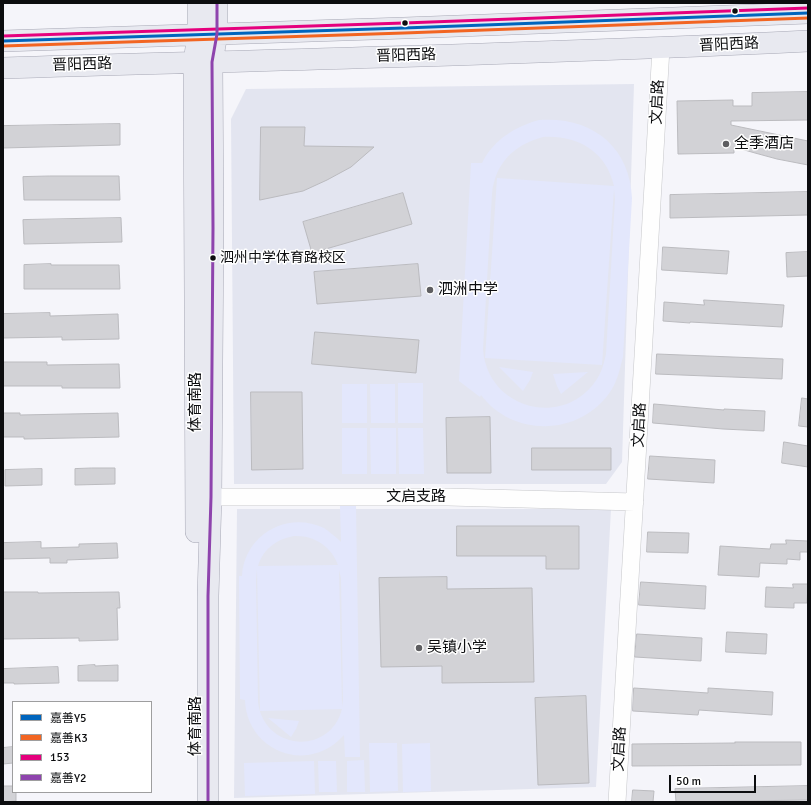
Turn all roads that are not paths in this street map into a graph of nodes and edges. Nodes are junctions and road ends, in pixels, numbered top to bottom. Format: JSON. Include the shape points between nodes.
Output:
{"nodes":[{"id":1,"x":198,"y":3,"type":"edge"},
{"id":2,"x":217,"y":3,"type":"edge"},
{"id":3,"x":808,"y":13,"type":"edge"},
{"id":4,"x":207,"y":34,"type":"junction"},
{"id":5,"x":3,"y":41,"type":"edge"},
{"id":6,"x":808,"y":41,"type":"edge"},
{"id":7,"x":662,"y":48,"type":"junction"},
{"id":8,"x":203,"y":62,"type":"junction"},
{"id":9,"x":3,"y":68,"type":"edge"},
{"id":10,"x":204,"y":498,"type":"junction"},
{"id":11,"x":635,"y":502,"type":"junction"},
{"id":12,"x":196,"y":802,"type":"edge"},
{"id":13,"x":208,"y":802,"type":"edge"},
{"id":14,"x":617,"y":802,"type":"edge"}],
"edges":[{"from":1,"to":4,"type":"main road","name":"体育南路"},
{"from":2,"to":4,"type":"main road","name":"体育南路"},
{"from":3,"to":4,"type":"main road","name":"晋阳西路"},
{"from":4,"to":5,"type":"main road","name":"晋阳西路"},
{"from":4,"to":8,"type":"main road","name":"体育南路"},
{"from":6,"to":7,"type":"main road","name":"晋阳西路"},
{"from":7,"to":8,"type":"main road","name":"晋阳西路"},
{"from":7,"to":11,"type":"street","name":"文启路"},
{"from":8,"to":9,"type":"main road","name":"晋阳西路"},
{"from":8,"to":10,"type":"main road","name":"体育南路","via":[[213,228]]},
{"from":10,"to":11,"type":"street","name":"文启支路","via":[[448,497]]},
{"from":10,"to":12,"type":"main road","name":"体育南路"},
{"from":10,"to":13,"type":"main road","name":"体育南路","via":[[208,596]]},
{"from":11,"to":14,"type":"street","name":"文启路"}]}
